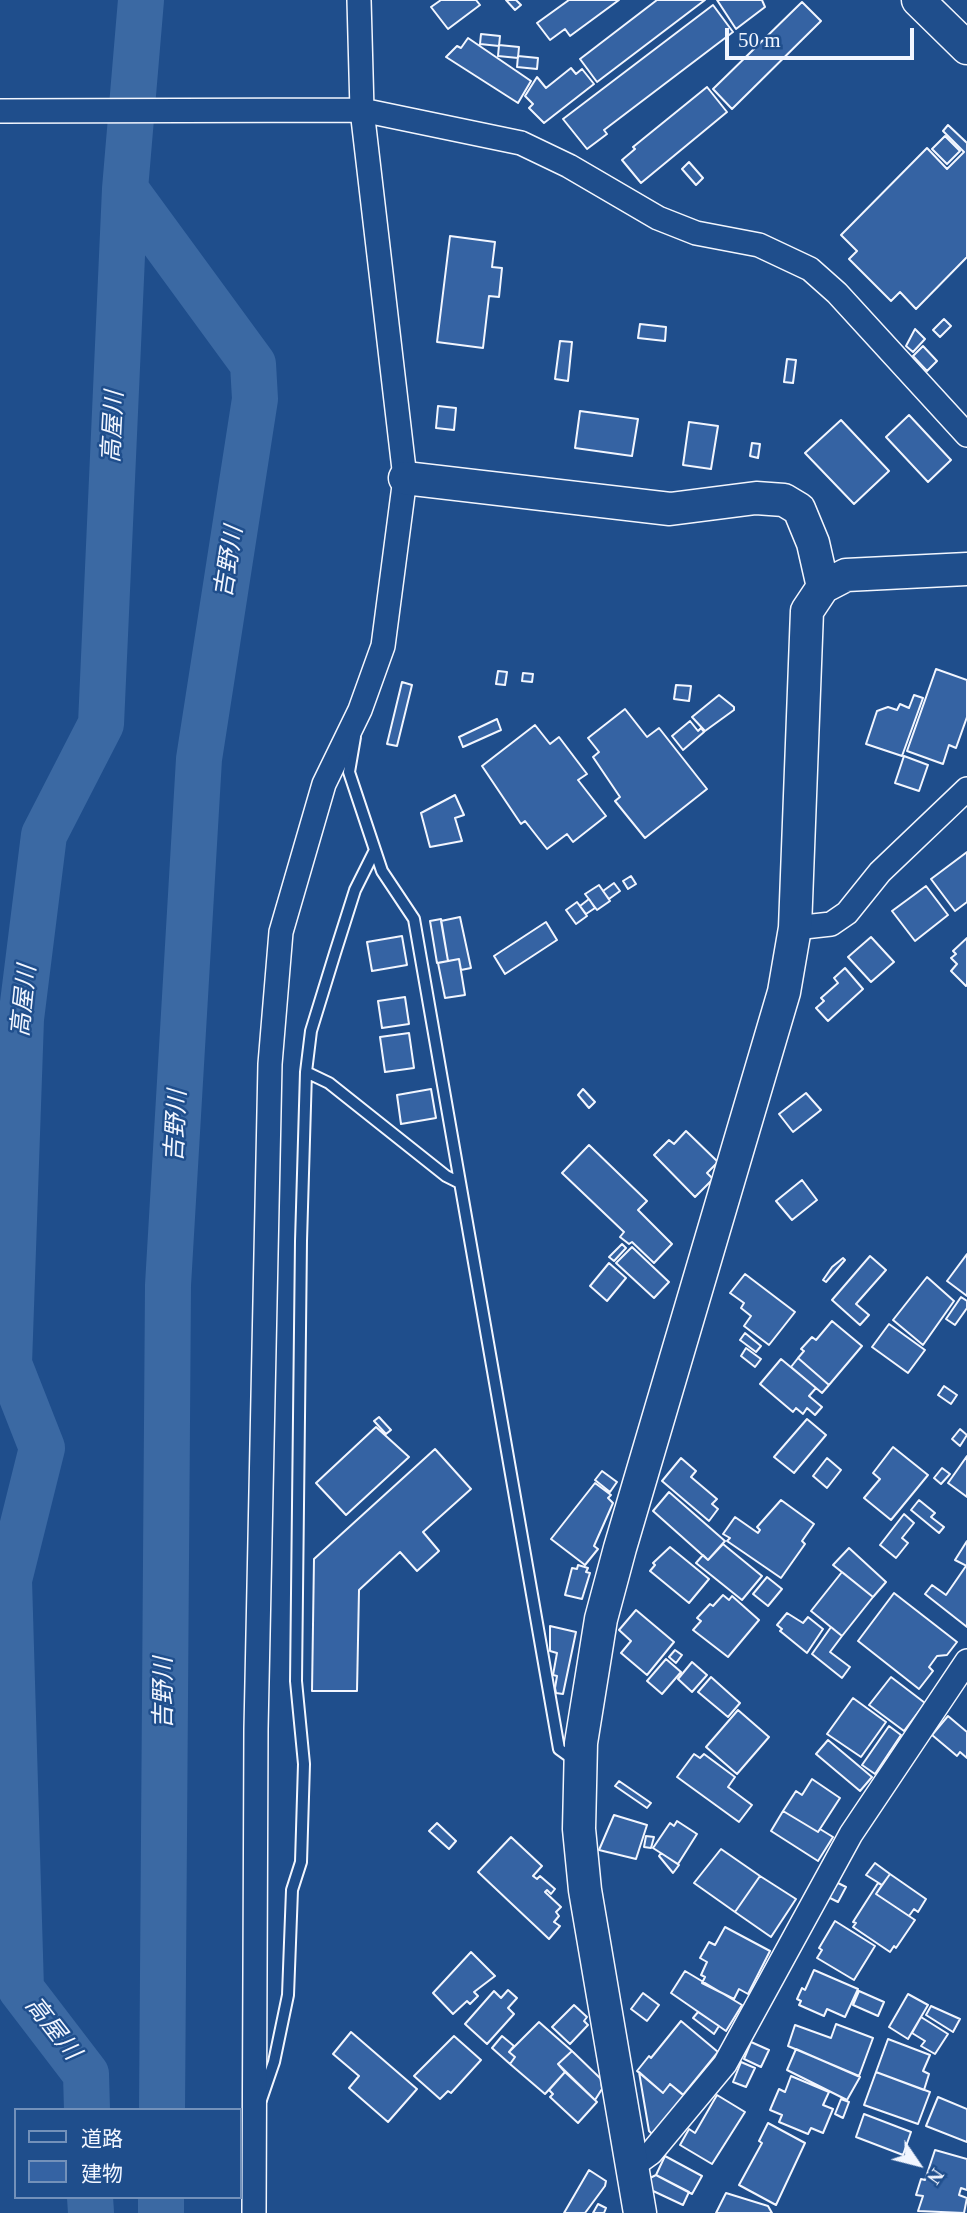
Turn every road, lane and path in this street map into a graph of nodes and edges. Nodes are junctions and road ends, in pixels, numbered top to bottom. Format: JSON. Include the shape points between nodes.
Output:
{"nodes":[{"id":1,"x":359,"y":0,"type":"edge"},
{"id":2,"x":918,"y":0,"type":"edge"},
{"id":3,"x":967,"y":48,"type":"edge"},
{"id":4,"x":0,"y":111,"type":"edge"},
{"id":5,"x":356,"y":111,"type":"junction"},
{"id":6,"x":967,"y":435,"type":"edge"},
{"id":7,"x":405,"y":478,"type":"junction"},
{"id":8,"x":967,"y":569,"type":"edge"},
{"id":9,"x":823,"y":587,"type":"junction"},
{"id":10,"x":360,"y":710,"type":"junction"},
{"id":11,"x":967,"y":789,"type":"edge"},
{"id":12,"x":375,"y":850,"type":"junction"},
{"id":13,"x":795,"y":928,"type":"junction"},
{"id":14,"x":306,"y":1072,"type":"junction"},
{"id":15,"x":460,"y":1183,"type":"junction"},
{"id":16,"x":967,"y":1661,"type":"edge"},
{"id":17,"x":580,"y":1764,"type":"junction"},
{"id":18,"x":254,"y":2115,"type":"junction"},
{"id":19,"x":633,"y":2166,"type":"junction"},
{"id":20,"x":254,"y":2213,"type":"edge"},
{"id":21,"x":640,"y":2213,"type":"edge"}],
"edges":[{"from":1,"to":5,"type":"street"},
{"from":2,"to":3,"type":"street"},
{"from":4,"to":5,"type":"street"},
{"from":5,"to":6,"type":"street","via":[[521,143],[658,218],[696,233],[759,245],[810,269]]},
{"from":5,"to":7,"type":"street"},
{"from":7,"to":9,"type":"street","via":[[670,509],[756,498],[784,500],[799,509],[813,542]]},
{"from":7,"to":10,"type":"street","via":[[383,646]]},
{"from":8,"to":9,"type":"street","via":[[846,575]]},
{"from":9,"to":13,"type":"street","via":[[807,611]]},
{"from":10,"to":12,"type":"lane","via":[[349,772]]},
{"from":10,"to":18,"type":"street","via":[[324,784],[281,932],[271,1064],[256,1729]]},
{"from":11,"to":13,"type":"street","via":[[880,872],[847,913],[831,924]]},
{"from":12,"to":14,"type":"lane","via":[[355,890],[331,966],[311,1031]]},
{"from":12,"to":15,"type":"lane","via":[[382,871],[414,919]]},
{"from":13,"to":17,"type":"street","via":[[784,992],[759,1084],[604,1607]]},
{"from":14,"to":15,"type":"lane","via":[[329,1083]]},
{"from":14,"to":18,"type":"lane","via":[[296,1681],[304,1764],[301,1861],[292,1891],[288,1995],[274,2062]]},
{"from":15,"to":17,"type":"lane","via":[[559,1749]]},
{"from":16,"to":19,"type":"street","via":[[851,1833],[725,2064],[651,2153]]},
{"from":17,"to":19,"type":"street","via":[[579,1829],[585,1890]]},
{"from":18,"to":20,"type":"street"},
{"from":19,"to":21,"type":"street"}]}
